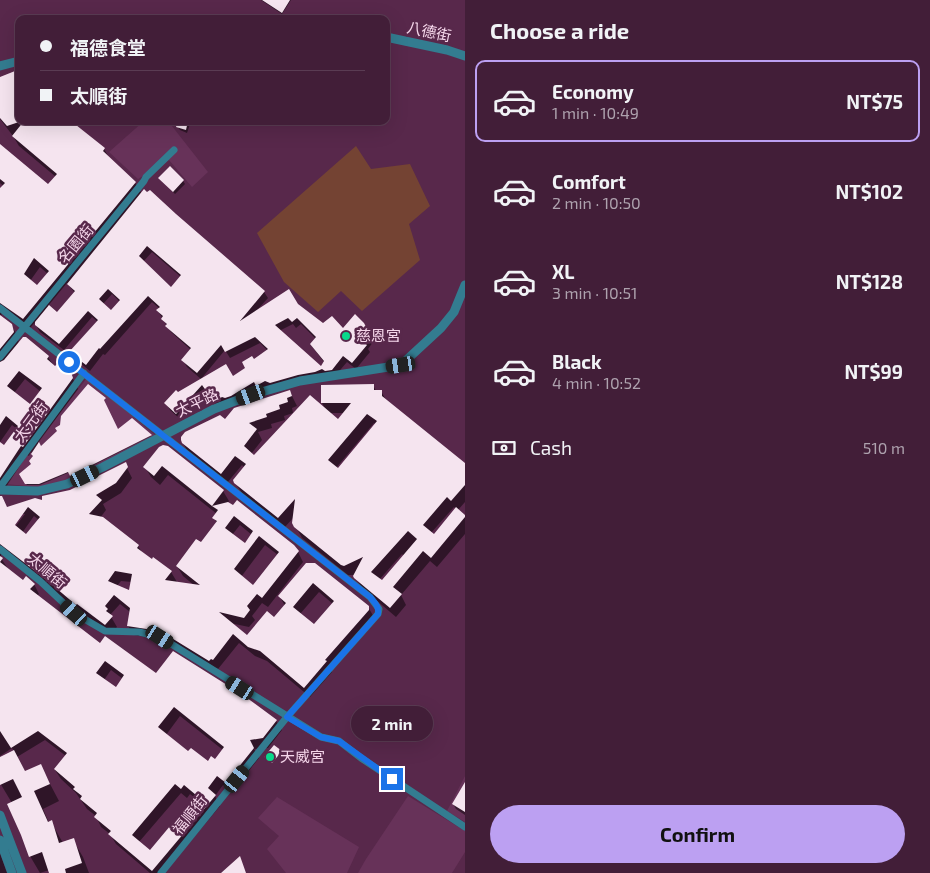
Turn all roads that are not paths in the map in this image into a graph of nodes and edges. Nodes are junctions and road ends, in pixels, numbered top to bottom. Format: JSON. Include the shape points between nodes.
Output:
{"nodes":[{"id":1,"x":390,"y":38,"type":"edge"},
{"id":2,"x":465,"y":56,"type":"edge"},
{"id":3,"x":15,"y":62,"type":"edge"},
{"id":4,"x":0,"y":66,"type":"edge"},
{"id":5,"x":174,"y":150,"type":"dead end"},
{"id":6,"x":465,"y":284,"type":"edge"},
{"id":7,"x":0,"y":308,"type":"edge"},
{"id":8,"x":24,"y":327,"type":"junction"},
{"id":9,"x":0,"y":357,"type":"edge"},
{"id":10,"x":84,"y":373,"type":"junction"},
{"id":11,"x":163,"y":435,"type":"junction"},
{"id":12,"x":0,"y":488,"type":"edge"},
{"id":13,"x":0,"y":549,"type":"edge"},
{"id":14,"x":287,"y":717,"type":"junction"},
{"id":15,"x":0,"y":815,"type":"edge"},
{"id":16,"x":465,"y":827,"type":"edge"},
{"id":17,"x":0,"y":840,"type":"edge"},
{"id":18,"x":18,"y":872,"type":"edge"},
{"id":19,"x":161,"y":873,"type":"edge"}],
"edges":[{"from":1,"to":2,"type":"street","name":"八德街"},
{"from":3,"to":4,"type":"street"},
{"from":5,"to":8,"type":"street","name":"名園街","via":[[146,177]]},
{"from":6,"to":11,"type":"street","name":"太平路","via":[[454,312],[401,365],[300,381],[251,395],[214,409]]},
{"from":7,"to":8,"type":"street"},
{"from":8,"to":9,"type":"street","name":"名園街"},
{"from":8,"to":10,"type":"street"},
{"from":10,"to":11,"type":"street"},
{"from":10,"to":12,"type":"street","name":"太元街"},
{"from":11,"to":12,"type":"street","name":"太平路","via":[[67,484],[38,491]]},
{"from":11,"to":14,"type":"street","name":"福順街","via":[[370,597],[379,609]]},
{"from":13,"to":14,"type":"street","name":"太順街","via":[[74,613],[105,631],[139,632],[160,637]]},
{"from":14,"to":16,"type":"street","name":"太順街","via":[[321,737],[339,741]]},
{"from":14,"to":19,"type":"street","name":"福順街"},
{"from":15,"to":18,"type":"street"},
{"from":17,"to":18,"type":"street"}]}
